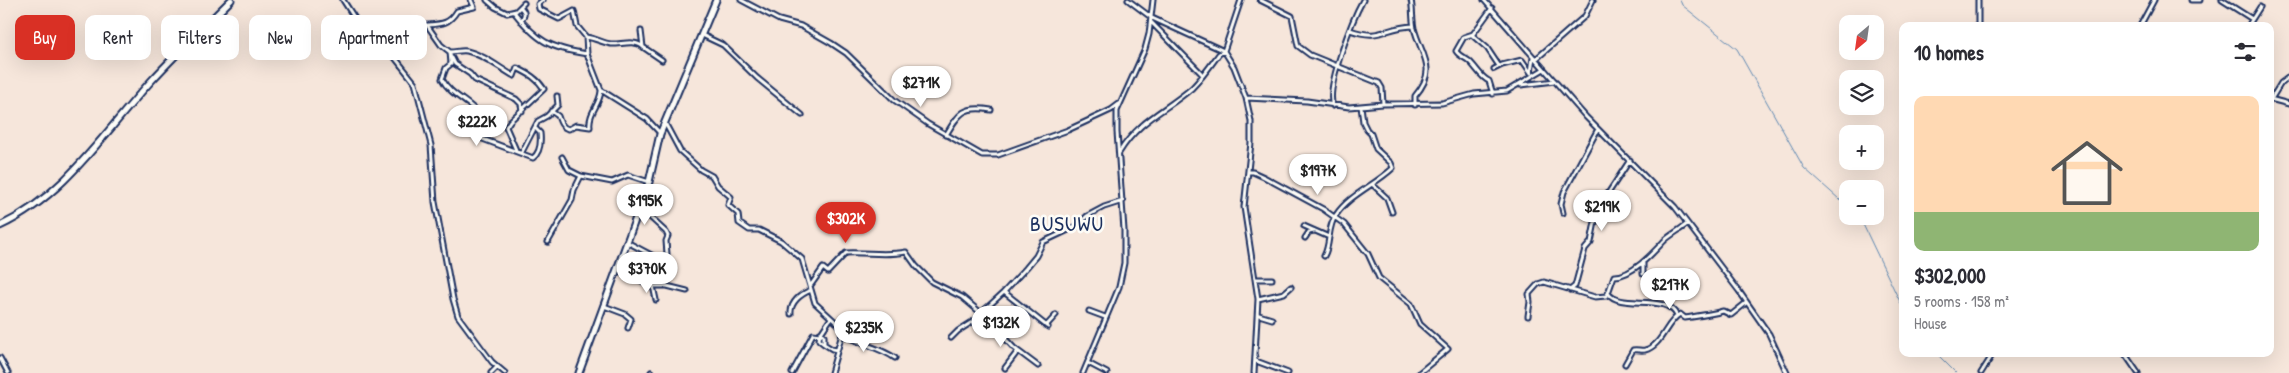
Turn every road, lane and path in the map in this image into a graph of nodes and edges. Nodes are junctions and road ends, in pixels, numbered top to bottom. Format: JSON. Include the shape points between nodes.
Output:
{"nodes":[{"id":1,"x":231,"y":0,"type":"edge"},
{"id":2,"x":343,"y":0,"type":"edge"},
{"id":3,"x":472,"y":0,"type":"edge"},
{"id":4,"x":487,"y":0,"type":"edge"},
{"id":5,"x":543,"y":0,"type":"edge"},
{"id":6,"x":548,"y":0,"type":"edge"},
{"id":7,"x":716,"y":0,"type":"edge"},
{"id":8,"x":741,"y":0,"type":"edge"},
{"id":9,"x":1128,"y":0,"type":"edge"},
{"id":10,"x":1153,"y":0,"type":"edge"},
{"id":11,"x":1241,"y":0,"type":"edge"},
{"id":12,"x":1260,"y":0,"type":"edge"},
{"id":13,"x":1363,"y":0,"type":"edge"},
{"id":14,"x":1411,"y":0,"type":"edge"},
{"id":15,"x":1484,"y":0,"type":"edge"},
{"id":16,"x":1592,"y":0,"type":"edge"},
{"id":17,"x":1978,"y":0,"type":"edge"},
{"id":18,"x":2154,"y":0,"type":"edge"},
{"id":19,"x":2191,"y":0,"type":"edge"},
{"id":20,"x":2200,"y":0,"type":"edge"},
{"id":21,"x":2222,"y":0,"type":"edge"},
{"id":22,"x":524,"y":3,"type":"dead end"},
{"id":23,"x":520,"y":7,"type":"junction"},
{"id":24,"x":2260,"y":7,"type":"dead end"},
{"id":25,"x":1492,"y":8,"type":"junction"},
{"id":26,"x":514,"y":12,"type":"junction"},
{"id":27,"x":2252,"y":18,"type":"junction"},
{"id":28,"x":1151,"y":20,"type":"junction"},
{"id":29,"x":521,"y":21,"type":"junction"},
{"id":30,"x":1978,"y":22,"type":"edge"},
{"id":31,"x":2142,"y":22,"type":"edge"},
{"id":32,"x":2250,"y":22,"type":"edge"},
{"id":33,"x":1413,"y":26,"type":"junction"},
{"id":34,"x":1350,"y":30,"type":"junction"},
{"id":35,"x":641,"y":31,"type":"dead end"},
{"id":36,"x":700,"y":34,"type":"junction"},
{"id":37,"x":1472,"y":35,"type":"junction"},
{"id":38,"x":586,"y":37,"type":"junction"},
{"id":39,"x":643,"y":47,"type":"junction"},
{"id":40,"x":1224,"y":51,"type":"junction"},
{"id":41,"x":450,"y":52,"type":"junction"},
{"id":42,"x":587,"y":54,"type":"junction"},
{"id":43,"x":452,"y":58,"type":"junction"},
{"id":44,"x":1535,"y":58,"type":"junction"},
{"id":45,"x":662,"y":60,"type":"dead end"},
{"id":46,"x":1337,"y":66,"type":"junction"},
{"id":47,"x":1499,"y":66,"type":"junction"},
{"id":48,"x":1494,"y":69,"type":"dead end"},
{"id":49,"x":1544,"y":69,"type":"junction"},
{"id":50,"x":1531,"y":73,"type":"junction"},
{"id":51,"x":1203,"y":75,"type":"junction"},
{"id":52,"x":2289,"y":77,"type":"edge"},
{"id":53,"x":1530,"y":79,"type":"junction"},
{"id":54,"x":1555,"y":81,"type":"junction"},
{"id":55,"x":1520,"y":85,"type":"junction"},
{"id":56,"x":601,"y":90,"type":"junction"},
{"id":57,"x":1493,"y":94,"type":"junction"},
{"id":58,"x":2274,"y":94,"type":"edge"},
{"id":59,"x":557,"y":96,"type":"dead end"},
{"id":60,"x":1246,"y":98,"type":"junction"},
{"id":61,"x":2274,"y":101,"type":"edge"},
{"id":62,"x":1119,"y":104,"type":"junction"},
{"id":63,"x":1384,"y":104,"type":"junction"},
{"id":64,"x":2289,"y":104,"type":"edge"},
{"id":65,"x":1415,"y":105,"type":"junction"},
{"id":66,"x":1333,"y":106,"type":"junction"},
{"id":67,"x":1361,"y":106,"type":"junction"},
{"id":68,"x":991,"y":110,"type":"dead end"},
{"id":69,"x":522,"y":111,"type":"junction"},
{"id":70,"x":551,"y":111,"type":"junction"},
{"id":71,"x":802,"y":115,"type":"dead end"},
{"id":72,"x":665,"y":122,"type":"junction"},
{"id":73,"x":535,"y":128,"type":"junction"},
{"id":74,"x":1598,"y":129,"type":"junction"},
{"id":75,"x":660,"y":134,"type":"junction"},
{"id":76,"x":946,"y":135,"type":"junction"},
{"id":77,"x":516,"y":150,"type":"junction"},
{"id":78,"x":522,"y":152,"type":"junction"},
{"id":79,"x":1118,"y":154,"type":"junction"},
{"id":80,"x":562,"y":158,"type":"dead end"},
{"id":81,"x":1630,"y":160,"type":"junction"},
{"id":82,"x":1248,"y":172,"type":"junction"},
{"id":83,"x":581,"y":176,"type":"junction"},
{"id":84,"x":649,"y":182,"type":"junction"},
{"id":85,"x":1373,"y":185,"type":"junction"},
{"id":86,"x":1123,"y":201,"type":"junction"},
{"id":87,"x":639,"y":207,"type":"junction"},
{"id":88,"x":1392,"y":212,"type":"dead end"},
{"id":89,"x":1563,"y":214,"type":"dead end"},
{"id":90,"x":1335,"y":216,"type":"junction"},
{"id":91,"x":1687,"y":224,"type":"junction"},
{"id":92,"x":0,"y":226,"type":"edge"},
{"id":93,"x":1304,"y":226,"type":"dead end"},
{"id":94,"x":1315,"y":230,"type":"junction"},
{"id":95,"x":1329,"y":237,"type":"junction"},
{"id":96,"x":1305,"y":238,"type":"dead end"},
{"id":97,"x":548,"y":242,"type":"dead end"},
{"id":98,"x":626,"y":242,"type":"junction"},
{"id":99,"x":1324,"y":256,"type":"dead end"},
{"id":100,"x":1643,"y":262,"type":"junction"},
{"id":101,"x":617,"y":269,"type":"junction"},
{"id":102,"x":1644,"y":274,"type":"dead end"},
{"id":103,"x":1272,"y":279,"type":"dead end"},
{"id":104,"x":1256,"y":280,"type":"junction"},
{"id":105,"x":653,"y":286,"type":"junction"},
{"id":106,"x":1291,"y":287,"type":"dead end"},
{"id":107,"x":811,"y":288,"type":"junction"},
{"id":108,"x":1570,"y":290,"type":"junction"},
{"id":109,"x":687,"y":291,"type":"dead end"},
{"id":110,"x":1004,"y":292,"type":"junction"},
{"id":111,"x":1608,"y":293,"type":"junction"},
{"id":112,"x":1258,"y":299,"type":"junction"},
{"id":113,"x":656,"y":300,"type":"dead end"},
{"id":114,"x":1746,"y":303,"type":"junction"},
{"id":115,"x":604,"y":306,"type":"junction"},
{"id":116,"x":1089,"y":311,"type":"dead end"},
{"id":117,"x":981,"y":313,"type":"junction"},
{"id":118,"x":791,"y":314,"type":"dead end"},
{"id":119,"x":1056,"y":315,"type":"dead end"},
{"id":120,"x":1259,"y":315,"type":"junction"},
{"id":121,"x":1528,"y":316,"type":"dead end"},
{"id":122,"x":1677,"y":316,"type":"junction"},
{"id":123,"x":1105,"y":317,"type":"junction"},
{"id":124,"x":831,"y":318,"type":"junction"},
{"id":125,"x":1272,"y":319,"type":"dead end"},
{"id":126,"x":628,"y":328,"type":"dead end"},
{"id":127,"x":820,"y":334,"type":"junction"},
{"id":128,"x":842,"y":334,"type":"junction"},
{"id":129,"x":952,"y":338,"type":"dead end"},
{"id":130,"x":837,"y":350,"type":"junction"},
{"id":131,"x":1018,"y":351,"type":"junction"},
{"id":132,"x":1991,"y":357,"type":"edge"},
{"id":133,"x":2126,"y":357,"type":"edge"},
{"id":134,"x":0,"y":358,"type":"edge"},
{"id":135,"x":895,"y":358,"type":"dead end"},
{"id":136,"x":1256,"y":361,"type":"junction"},
{"id":137,"x":1088,"y":363,"type":"junction"},
{"id":138,"x":1625,"y":364,"type":"dead end"},
{"id":139,"x":1038,"y":366,"type":"dead end"},
{"id":140,"x":497,"y":367,"type":"junction"},
{"id":141,"x":1005,"y":368,"type":"dead end"},
{"id":142,"x":8,"y":373,"type":"edge"},
{"id":143,"x":491,"y":373,"type":"edge"},
{"id":144,"x":505,"y":373,"type":"edge"},
{"id":145,"x":579,"y":373,"type":"edge"},
{"id":146,"x":792,"y":373,"type":"edge"},
{"id":147,"x":831,"y":373,"type":"edge"},
{"id":148,"x":1083,"y":373,"type":"edge"},
{"id":149,"x":1107,"y":373,"type":"edge"},
{"id":150,"x":1254,"y":373,"type":"edge"},
{"id":151,"x":1288,"y":373,"type":"edge"},
{"id":152,"x":1419,"y":373,"type":"edge"},
{"id":153,"x":1787,"y":373,"type":"edge"},
{"id":154,"x":1980,"y":373,"type":"edge"},
{"id":155,"x":2138,"y":373,"type":"edge"}],
"edges":[{"from":1,"to":92,"type":"main road","via":[[154,77],[64,182],[40,203]]},
{"from":2,"to":140,"type":"street","via":[[361,28],[385,45],[415,83],[431,145],[435,202],[453,299],[458,316]]},
{"from":3,"to":41,"type":"street","via":[[474,7],[457,10],[451,21],[427,25]]},
{"from":4,"to":26,"type":"street","via":[[503,12]]},
{"from":5,"to":6,"type":"street"},
{"from":5,"to":38,"type":"street","via":[[538,4],[539,9],[550,16],[559,19],[574,11],[577,26]]},
{"from":7,"to":36,"type":"main road"},
{"from":8,"to":76,"type":"street","via":[[831,43],[846,53],[894,100]]},
{"from":9,"to":28,"type":"street"},
{"from":10,"to":28,"type":"street"},
{"from":11,"to":40,"type":"street"},
{"from":12,"to":46,"type":"street","via":[[1292,16],[1298,46],[1310,55]]},
{"from":13,"to":34,"type":"street"},
{"from":14,"to":33,"type":"street"},
{"from":15,"to":25,"type":"street"},
{"from":16,"to":44,"type":"street","via":[[1585,16]]},
{"from":17,"to":30,"type":"street"},
{"from":18,"to":31,"type":"street"},
{"from":19,"to":20,"type":"street"},
{"from":21,"to":27,"type":"street"},
{"from":22,"to":23,"type":"street"},
{"from":23,"to":26,"type":"street"},
{"from":23,"to":29,"type":"street","via":[[525,15]]},
{"from":24,"to":27,"type":"street"},
{"from":25,"to":37,"type":"street"},
{"from":25,"to":44,"type":"street"},
{"from":26,"to":29,"type":"street"},
{"from":27,"to":32,"type":"street"},
{"from":28,"to":40,"type":"street"},
{"from":28,"to":51,"type":"street"},
{"from":28,"to":62,"type":"street","via":[[1145,49]]},
{"from":29,"to":42,"type":"street","via":[[548,45]]},
{"from":33,"to":34,"type":"street","via":[[1395,27],[1372,36]]},
{"from":33,"to":65,"type":"street","via":[[1428,67],[1423,87],[1415,96]]},
{"from":34,"to":46,"type":"street"},
{"from":35,"to":39,"type":"street"},
{"from":36,"to":71,"type":"street","via":[[723,46]]},
{"from":36,"to":72,"type":"main road"},
{"from":37,"to":47,"type":"street","via":[[1487,48]]},
{"from":37,"to":57,"type":"street","via":[[1464,37],[1456,51],[1489,81]]},
{"from":38,"to":39,"type":"street","via":[[611,44],[618,42]]},
{"from":38,"to":42,"type":"street"},
{"from":39,"to":45,"type":"street"},
{"from":40,"to":51,"type":"street"},
{"from":40,"to":60,"type":"street"},
{"from":41,"to":43,"type":"street"},
{"from":41,"to":69,"type":"street","via":[[463,50],[493,62],[514,76],[517,68],[535,77],[544,89]]},
{"from":42,"to":56,"type":"street"},
{"from":43,"to":69,"type":"street","via":[[475,80],[516,99]]},
{"from":43,"to":77,"type":"street","via":[[442,79],[447,88],[468,101],[480,115],[476,132],[480,138]]},
{"from":44,"to":49,"type":"street"},
{"from":44,"to":50,"type":"street"},
{"from":46,"to":63,"type":"street","via":[[1379,83]]},
{"from":46,"to":66,"type":"street","via":[[1330,100]]},
{"from":47,"to":48,"type":"street"},
{"from":47,"to":50,"type":"street","via":[[1522,60]]},
{"from":49,"to":53,"type":"street"},
{"from":49,"to":54,"type":"street"},
{"from":50,"to":53,"type":"street"},
{"from":51,"to":79,"type":"street","via":[[1168,107],[1139,126]]},
{"from":52,"to":58,"type":"street"},
{"from":53,"to":55,"type":"street"},
{"from":54,"to":55,"type":"street"},
{"from":54,"to":74,"type":"street"},
{"from":55,"to":57,"type":"street"},
{"from":56,"to":70,"type":"street","via":[[600,99],[590,115],[590,127],[576,125],[566,128]]},
{"from":56,"to":75,"type":"street","via":[[648,119]]},
{"from":57,"to":65,"type":"street","via":[[1474,94],[1442,103]]},
{"from":59,"to":70,"type":"street","via":[[558,105]]},
{"from":60,"to":66,"type":"street","via":[[1307,101]]},
{"from":60,"to":82,"type":"street","via":[[1251,121]]},
{"from":61,"to":64,"type":"street"},
{"from":62,"to":76,"type":"street","via":[[1068,130],[991,156],[982,155]]},
{"from":62,"to":79,"type":"street"},
{"from":63,"to":65,"type":"street"},
{"from":63,"to":67,"type":"street"},
{"from":66,"to":67,"type":"street"},
{"from":67,"to":85,"type":"street","via":[[1363,122],[1376,149],[1393,168]]},
{"from":68,"to":76,"type":"street","via":[[967,109],[956,118]]},
{"from":69,"to":77,"type":"street","via":[[506,127]]},
{"from":70,"to":73,"type":"street","via":[[538,121]]},
{"from":72,"to":75,"type":"main road"},
{"from":72,"to":107,"type":"street","via":[[680,151],[712,176],[731,197],[728,205],[738,214],[740,223],[749,230],[759,230],[781,241],[802,259]]},
{"from":73,"to":78,"type":"street"},
{"from":73,"to":78,"type":"street","via":[[540,133],[540,147],[536,155],[532,158]]},
{"from":74,"to":81,"type":"street"},
{"from":74,"to":89,"type":"street","via":[[1564,192]]},
{"from":75,"to":84,"type":"main road"},
{"from":77,"to":78,"type":"street"},
{"from":79,"to":86,"type":"street"},
{"from":80,"to":83,"type":"street","via":[[569,170]]},
{"from":81,"to":91,"type":"street"},
{"from":81,"to":108,"type":"street","via":[[1605,198],[1595,222],[1592,242],[1585,249],[1575,286]]},
{"from":82,"to":90,"type":"street","via":[[1264,177]]},
{"from":82,"to":104,"type":"street","via":[[1245,224]]},
{"from":83,"to":84,"type":"street","via":[[612,182],[628,175]]},
{"from":83,"to":97,"type":"street","via":[[572,200]]},
{"from":84,"to":87,"type":"main road"},
{"from":85,"to":88,"type":"street","via":[[1387,198]]},
{"from":85,"to":90,"type":"street"},
{"from":86,"to":110,"type":"street","via":[[1104,207],[1077,226],[1043,242],[1036,256]]},
{"from":86,"to":123,"type":"street","via":[[1124,263],[1119,287]]},
{"from":87,"to":98,"type":"main road"},
{"from":87,"to":98,"type":"street","via":[[666,232],[667,254],[661,260]]},
{"from":90,"to":95,"type":"street"},
{"from":90,"to":152,"type":"street","via":[[1368,254],[1379,278],[1411,304],[1420,324],[1448,349]]},
{"from":91,"to":100,"type":"street"},
{"from":91,"to":114,"type":"street"},
{"from":93,"to":94,"type":"street"},
{"from":94,"to":95,"type":"street"},
{"from":94,"to":96,"type":"street"},
{"from":95,"to":99,"type":"street"},
{"from":98,"to":101,"type":"main road"},
{"from":100,"to":102,"type":"street"},
{"from":100,"to":111,"type":"street","via":[[1626,275],[1614,276]]},
{"from":101,"to":105,"type":"street"},
{"from":101,"to":115,"type":"main road"},
{"from":103,"to":104,"type":"street"},
{"from":104,"to":112,"type":"street"},
{"from":105,"to":109,"type":"street"},
{"from":105,"to":113,"type":"street"},
{"from":106,"to":112,"type":"street"},
{"from":107,"to":117,"type":"street","via":[[824,268],[828,272],[846,253],[892,255],[906,252],[932,282],[962,297]]},
{"from":107,"to":118,"type":"street","via":[[793,303]]},
{"from":107,"to":124,"type":"street","via":[[816,303]]},
{"from":108,"to":111,"type":"street","via":[[1595,297]]},
{"from":108,"to":121,"type":"street","via":[[1548,282],[1538,284],[1529,294]]},
{"from":110,"to":117,"type":"street"},
{"from":110,"to":119,"type":"street","via":[[1047,326]]},
{"from":111,"to":122,"type":"street","via":[[1621,300],[1668,306]]},
{"from":112,"to":120,"type":"street"},
{"from":114,"to":122,"type":"street","via":[[1731,315],[1723,311],[1686,318],[1680,314]]},
{"from":114,"to":153,"type":"street","via":[[1769,334]]},
{"from":115,"to":126,"type":"street","via":[[628,315],[631,320]]},
{"from":115,"to":145,"type":"main road"},
{"from":116,"to":123,"type":"street"},
{"from":117,"to":129,"type":"street"},
{"from":117,"to":131,"type":"street"},
{"from":120,"to":125,"type":"street"},
{"from":120,"to":136,"type":"street"},
{"from":122,"to":138,"type":"street","via":[[1652,346],[1644,351],[1633,350]]},
{"from":123,"to":137,"type":"street"},
{"from":124,"to":127,"type":"street"},
{"from":124,"to":128,"type":"street","via":[[839,325]]},
{"from":127,"to":130,"type":"street","via":[[824,336],[824,344]]},
{"from":127,"to":146,"type":"street","via":[[813,334]]},
{"from":128,"to":130,"type":"street"},
{"from":128,"to":135,"type":"street"},
{"from":130,"to":147,"type":"street"},
{"from":131,"to":139,"type":"street"},
{"from":131,"to":141,"type":"street"},
{"from":132,"to":154,"type":"street"},
{"from":133,"to":155,"type":"street"},
{"from":134,"to":142,"type":"street"},
{"from":136,"to":150,"type":"street"},
{"from":136,"to":151,"type":"street"},
{"from":137,"to":148,"type":"street"},
{"from":137,"to":149,"type":"street"},
{"from":140,"to":143,"type":"street"},
{"from":140,"to":144,"type":"street"}]}
